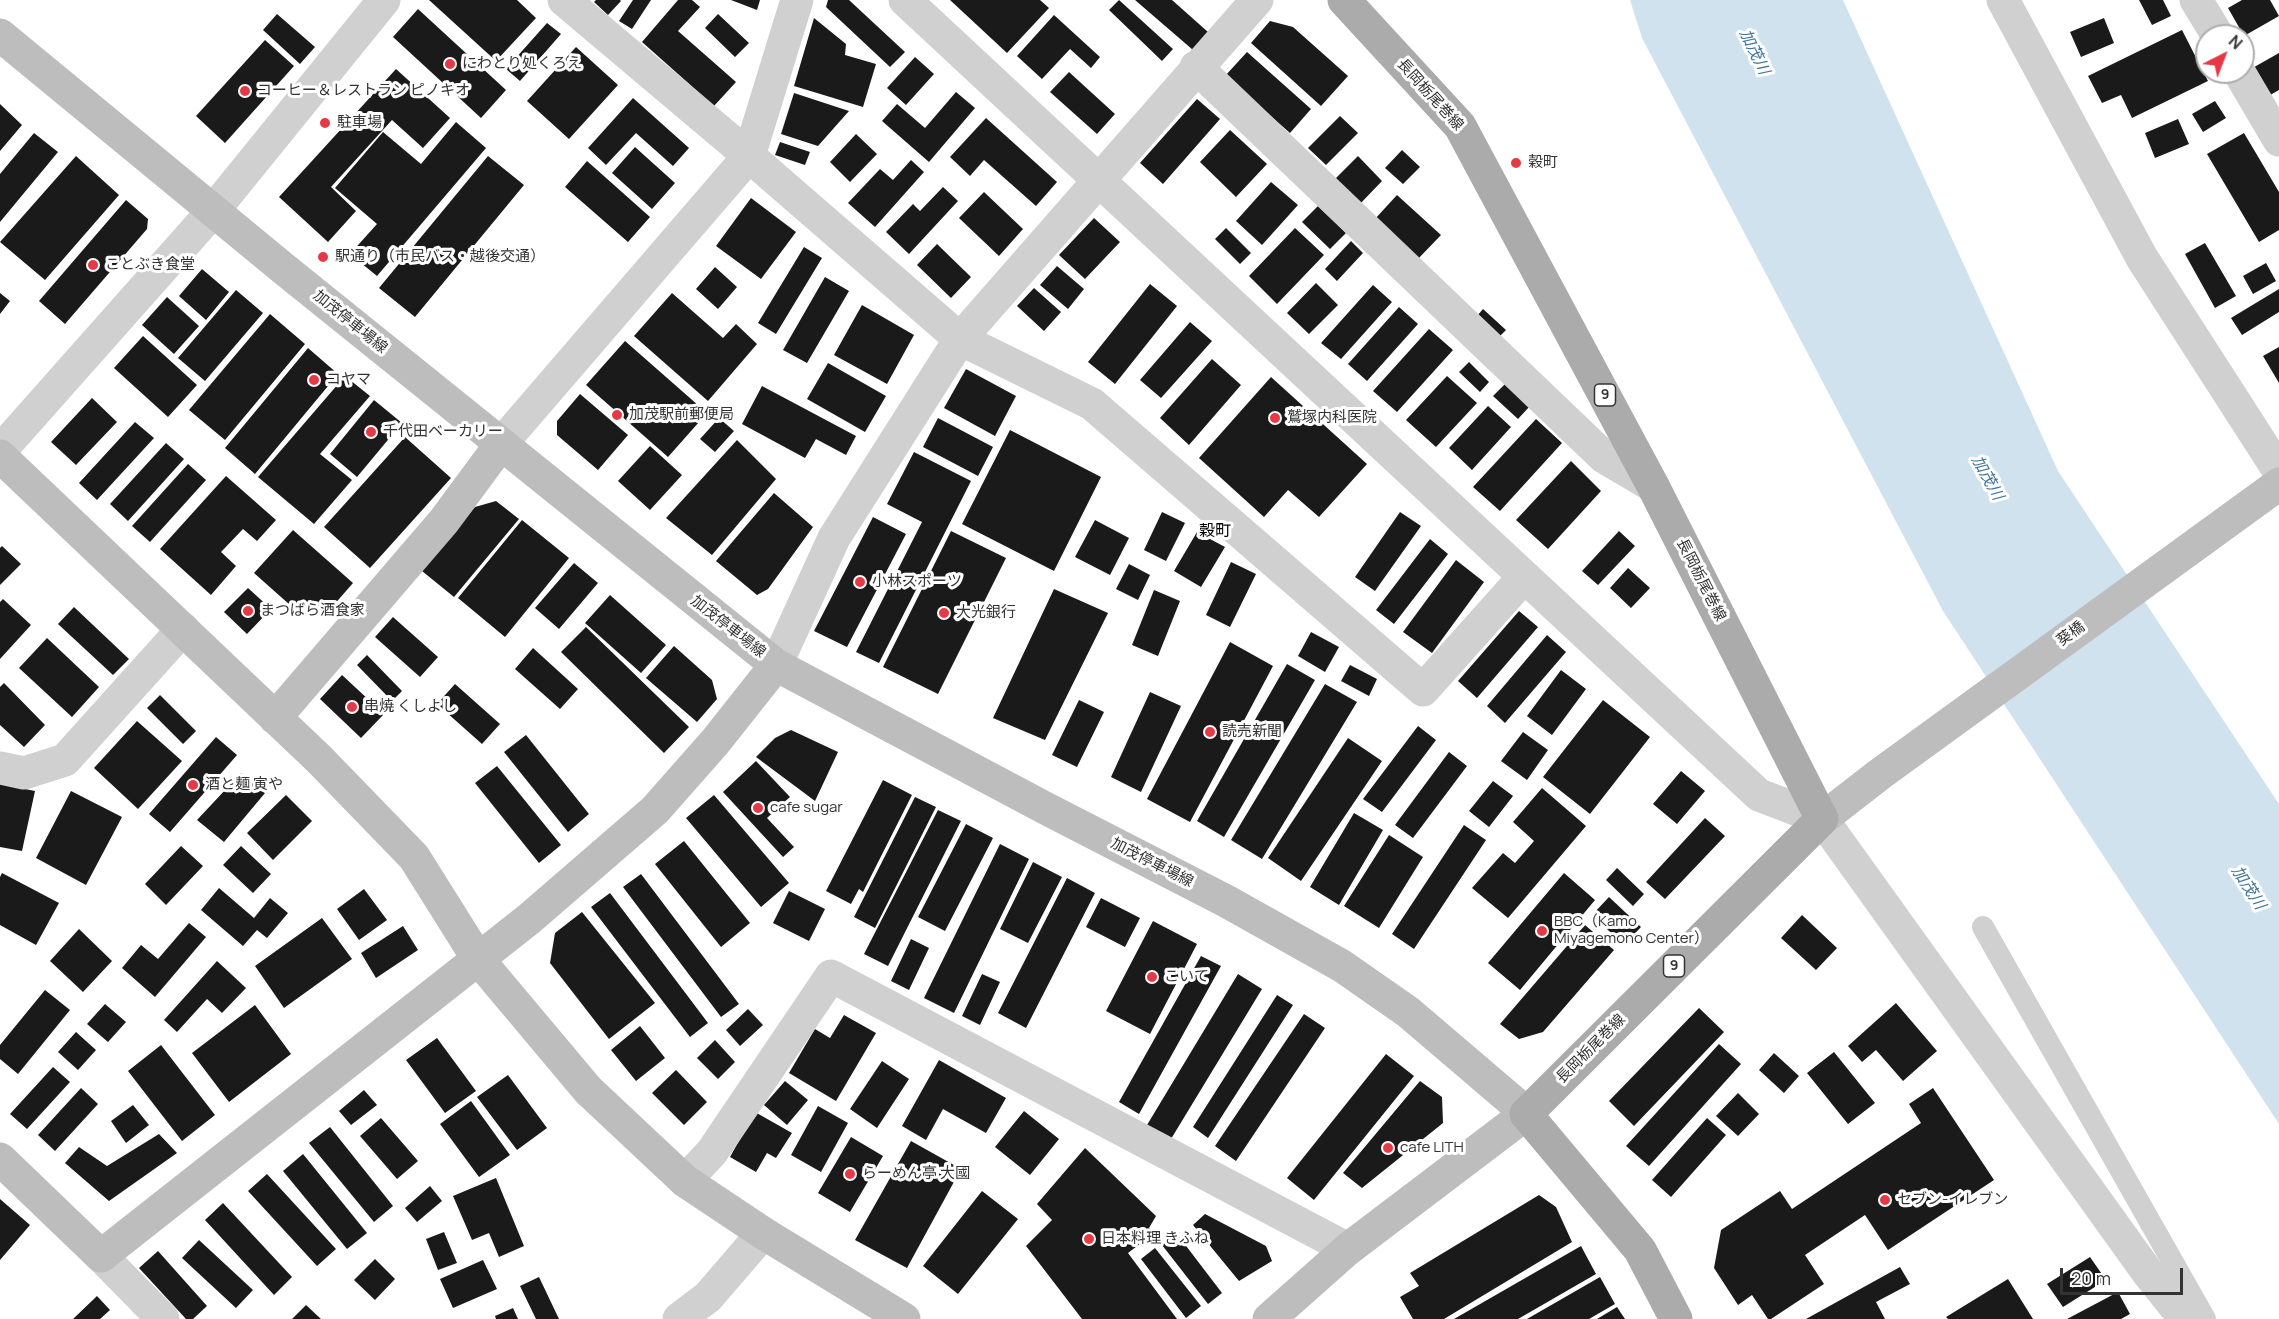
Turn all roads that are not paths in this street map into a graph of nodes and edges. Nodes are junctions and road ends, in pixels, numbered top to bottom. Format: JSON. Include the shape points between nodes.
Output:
{"nodes":[{"id":1,"x":384,"y":0,"type":"edge"},
{"id":2,"x":564,"y":0,"type":"edge"},
{"id":3,"x":797,"y":0,"type":"edge"},
{"id":4,"x":905,"y":0,"type":"edge"},
{"id":5,"x":1257,"y":0,"type":"edge"},
{"id":6,"x":1344,"y":0,"type":"edge"},
{"id":7,"x":2003,"y":0,"type":"edge"},
{"id":8,"x":2196,"y":0,"type":"edge"},
{"id":9,"x":2211,"y":24,"type":"edge"},
{"id":10,"x":0,"y":35,"type":"edge"},
{"id":11,"x":1196,"y":67,"type":"junction"},
{"id":12,"x":2246,"y":84,"type":"edge"},
{"id":13,"x":2279,"y":140,"type":"edge"},
{"id":14,"x":749,"y":156,"type":"junction"},
{"id":15,"x":1098,"y":180,"type":"junction"},
{"id":16,"x":213,"y":211,"type":"junction"},
{"id":17,"x":960,"y":339,"type":"junction"},
{"id":18,"x":501,"y":444,"type":"junction"},
{"id":19,"x":0,"y":451,"type":"edge"},
{"id":20,"x":0,"y":456,"type":"edge"},
{"id":21,"x":2274,"y":483,"type":"edge"},
{"id":22,"x":1653,"y":486,"type":"junction"},
{"id":23,"x":1523,"y":578,"type":"junction"},
{"id":24,"x":183,"y":629,"type":"junction"},
{"id":25,"x":776,"y":664,"type":"junction"},
{"id":26,"x":275,"y":718,"type":"junction"},
{"id":27,"x":0,"y":768,"type":"edge"},
{"id":28,"x":1822,"y":819,"type":"junction"},
{"id":29,"x":1983,"y":927,"type":"dead end"},
{"id":30,"x":478,"y":959,"type":"junction"},
{"id":31,"x":1526,"y":1114,"type":"junction"},
{"id":32,"x":0,"y":1159,"type":"edge"},
{"id":33,"x":685,"y":1181,"type":"junction"},
{"id":34,"x":763,"y":1233,"type":"junction"},
{"id":35,"x":1348,"y":1249,"type":"junction"},
{"id":36,"x":101,"y":1256,"type":"junction"},
{"id":37,"x":163,"y":1319,"type":"edge"},
{"id":38,"x":679,"y":1319,"type":"edge"},
{"id":39,"x":904,"y":1319,"type":"edge"},
{"id":40,"x":1269,"y":1319,"type":"edge"},
{"id":41,"x":1676,"y":1319,"type":"edge"},
{"id":42,"x":2185,"y":1319,"type":"edge"},
{"id":43,"x":2205,"y":1319,"type":"edge"}],
"edges":[{"from":1,"to":16,"type":"street"},
{"from":2,"to":14,"type":"street"},
{"from":3,"to":14,"type":"street"},
{"from":4,"to":15,"type":"street"},
{"from":5,"to":11,"type":"street"},
{"from":6,"to":22,"type":"main road","name":"長岡栃尾巻線","number":"9","via":[[1460,126]]},
{"from":7,"to":21,"type":"street","via":[[2142,258]]},
{"from":8,"to":9,"type":"street"},
{"from":10,"to":16,"type":"street","name":"加茂停車場線"},
{"from":11,"to":15,"type":"street"},
{"from":11,"to":22,"type":"street","via":[[1604,457]]},
{"from":12,"to":13,"type":"street"},
{"from":14,"to":17,"type":"street"},
{"from":14,"to":18,"type":"street"},
{"from":15,"to":17,"type":"street"},
{"from":15,"to":23,"type":"street"},
{"from":16,"to":18,"type":"street","name":"加茂停車場線"},
{"from":16,"to":19,"type":"street"},
{"from":17,"to":23,"type":"street","via":[[1092,404],[1423,690]]},
{"from":17,"to":25,"type":"street","via":[[834,538]]},
{"from":18,"to":25,"type":"street","name":"加茂停車場線"},
{"from":18,"to":26,"type":"street","via":[[444,521]]},
{"from":20,"to":24,"type":"street"},
{"from":21,"to":28,"type":"street","name":"葵橋"},
{"from":22,"to":28,"type":"main road","name":"長岡栃尾巻線","number":"9"},
{"from":23,"to":28,"type":"street","via":[[1759,795]]},
{"from":24,"to":26,"type":"street"},
{"from":24,"to":27,"type":"street","via":[[65,760],[24,773]]},
{"from":25,"to":30,"type":"street","via":[[655,810]]},
{"from":25,"to":31,"type":"street","name":"加茂停車場線","via":[[1342,966],[1408,1012]]},
{"from":26,"to":30,"type":"street","via":[[414,857]]},
{"from":28,"to":31,"type":"main road","name":"長岡栃尾巻線","number":"9"},
{"from":28,"to":42,"type":"street","via":[[2141,1264]]},
{"from":29,"to":43,"type":"lane"},
{"from":30,"to":33,"type":"street","via":[[588,1090]]},
{"from":30,"to":36,"type":"street"},
{"from":31,"to":35,"type":"street"},
{"from":31,"to":41,"type":"main road","via":[[1640,1250]]},
{"from":32,"to":36,"type":"street"},
{"from":33,"to":34,"type":"street"},
{"from":33,"to":35,"type":"street","via":[[712,1152],[831,976]]},
{"from":34,"to":38,"type":"street","via":[[708,1297]]},
{"from":34,"to":39,"type":"street"},
{"from":35,"to":40,"type":"street"},
{"from":36,"to":37,"type":"street"}]}
